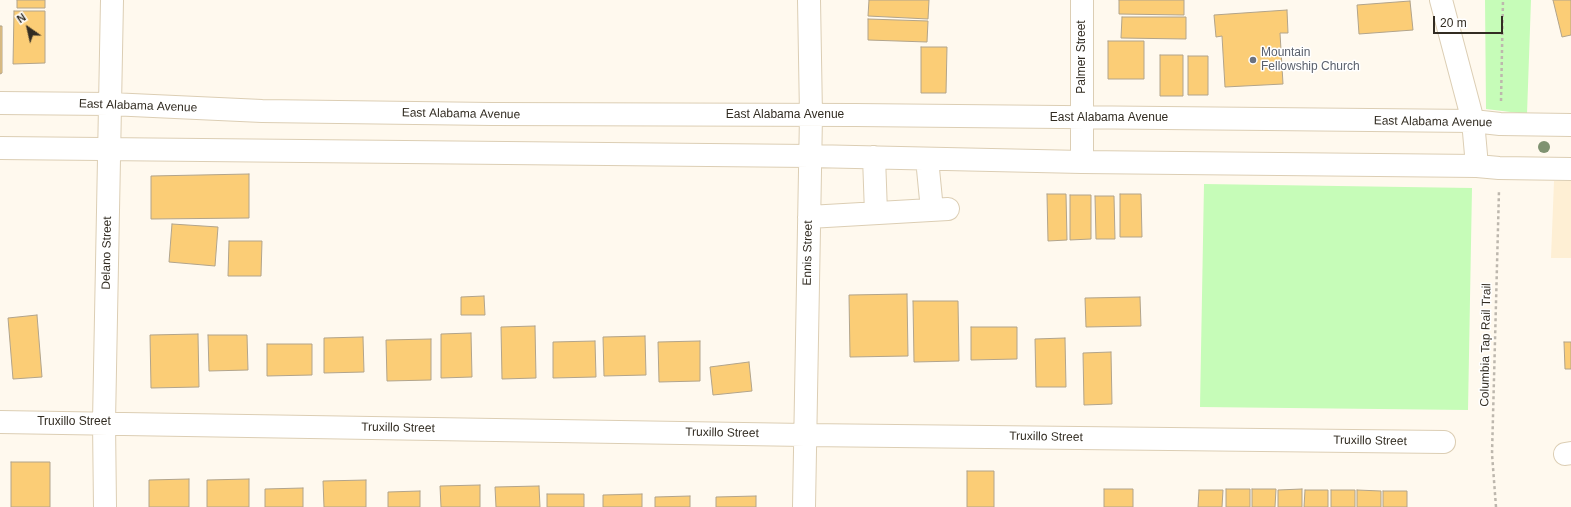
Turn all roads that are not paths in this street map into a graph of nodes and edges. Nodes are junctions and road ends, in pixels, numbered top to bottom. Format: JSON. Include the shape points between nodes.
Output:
{"nodes":[{"id":1,"x":112,"y":0,"type":"edge"},
{"id":2,"x":809,"y":0,"type":"edge"},
{"id":3,"x":1082,"y":0,"type":"edge"},
{"id":4,"x":1441,"y":0,"type":"edge"},
{"id":5,"x":0,"y":103,"type":"edge"},
{"id":6,"x":110,"y":104,"type":"junction"},
{"id":7,"x":811,"y":115,"type":"junction"},
{"id":8,"x":1082,"y":118,"type":"junction"},
{"id":9,"x":1473,"y":121,"type":"junction"},
{"id":10,"x":1571,"y":125,"type":"edge"},
{"id":11,"x":0,"y":148,"type":"edge"},
{"id":12,"x":109,"y":149,"type":"junction"},
{"id":13,"x":810,"y":156,"type":"junction"},
{"id":14,"x":874,"y":158,"type":"junction"},
{"id":15,"x":927,"y":159,"type":"junction"},
{"id":16,"x":1082,"y":162,"type":"junction"},
{"id":17,"x":1477,"y":166,"type":"junction"},
{"id":18,"x":1571,"y":169,"type":"edge"},
{"id":19,"x":876,"y":213,"type":"junction"},
{"id":20,"x":809,"y":217,"type":"junction"},
{"id":21,"x":0,"y":422,"type":"edge"},
{"id":22,"x":104,"y":422,"type":"junction"},
{"id":23,"x":806,"y":435,"type":"junction"},
{"id":24,"x":1444,"y":442,"type":"dead end"},
{"id":25,"x":105,"y":507,"type":"edge"},
{"id":26,"x":804,"y":507,"type":"edge"}],
"edges":[{"from":1,"to":6,"type":"street","name":"Delano Street"},
{"from":2,"to":7,"type":"street","name":"Ennis Street"},
{"from":3,"to":8,"type":"street","name":"Palmer Street"},
{"from":4,"to":9,"type":"street"},
{"from":5,"to":6,"type":"street","name":"East Alabama Avenue"},
{"from":6,"to":7,"type":"street","name":"East Alabama Avenue","via":[[278,111]]},
{"from":6,"to":12,"type":"street","name":"Delano Street"},
{"from":7,"to":8,"type":"street","name":"East Alabama Avenue"},
{"from":7,"to":13,"type":"street","name":"Ennis Street"},
{"from":8,"to":9,"type":"street","name":"East Alabama Avenue"},
{"from":8,"to":16,"type":"street","name":"Palmer Street"},
{"from":9,"to":10,"type":"street","name":"East Alabama Avenue"},
{"from":9,"to":17,"type":"street"},
{"from":11,"to":12,"type":"street"},
{"from":12,"to":13,"type":"street"},
{"from":12,"to":22,"type":"street","name":"Delano Street"},
{"from":13,"to":14,"type":"street"},
{"from":13,"to":20,"type":"street","name":"Ennis Street"},
{"from":14,"to":15,"type":"street"},
{"from":14,"to":19,"type":"street"},
{"from":15,"to":16,"type":"street"},
{"from":15,"to":19,"type":"street","via":[[940,210]]},
{"from":16,"to":17,"type":"street"},
{"from":17,"to":18,"type":"street"},
{"from":19,"to":20,"type":"street"},
{"from":20,"to":23,"type":"street","name":"Ennis Street"},
{"from":21,"to":22,"type":"street","name":"Truxillo Street"},
{"from":22,"to":23,"type":"street","name":"Truxillo Street"},
{"from":22,"to":25,"type":"street","name":"Delano Street"},
{"from":23,"to":24,"type":"street","name":"Truxillo Street"},
{"from":23,"to":26,"type":"street","name":"Ennis Street"}]}
